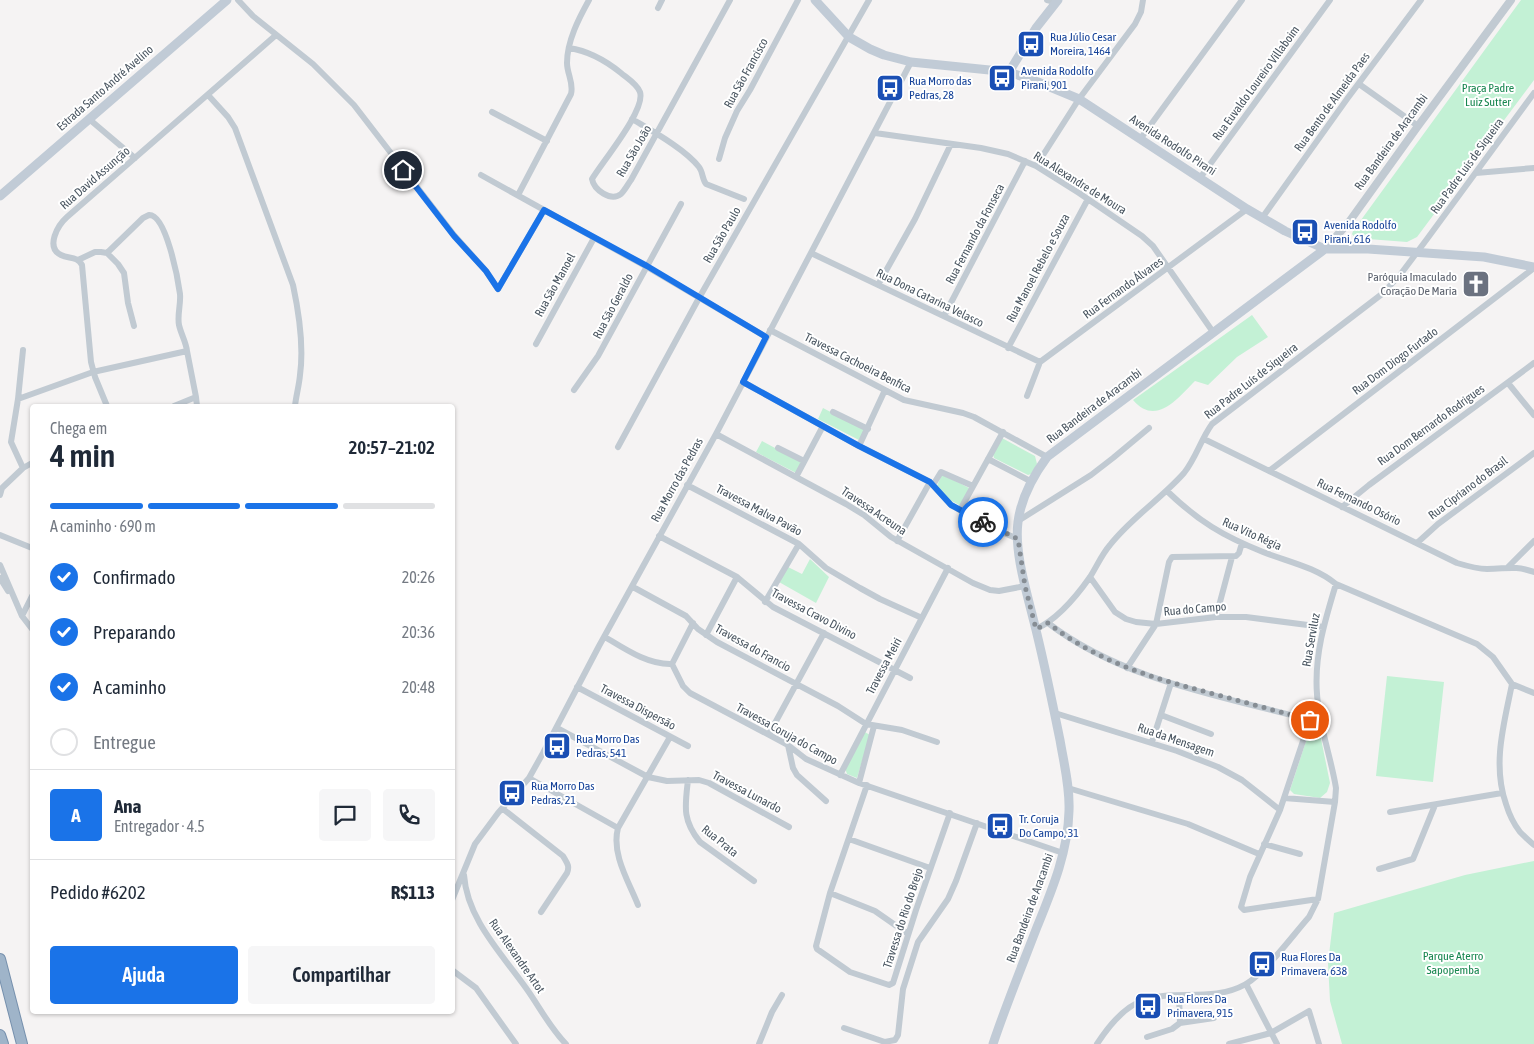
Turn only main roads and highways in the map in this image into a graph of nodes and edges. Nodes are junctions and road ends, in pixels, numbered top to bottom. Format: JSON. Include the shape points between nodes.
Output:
{"nodes":[{"id":1,"x":227,"y":0,"type":"edge"},
{"id":2,"x":815,"y":0,"type":"edge"},
{"id":3,"x":1053,"y":1,"type":"edge"},
{"id":4,"x":1009,"y":72,"type":"junction"},
{"id":5,"x":0,"y":196,"type":"edge"},
{"id":6,"x":1325,"y":250,"type":"junction"},
{"id":7,"x":1534,"y":267,"type":"edge"},
{"id":8,"x":0,"y":959,"type":"edge"},
{"id":9,"x":0,"y":1035,"type":"edge"},
{"id":10,"x":2,"y":1044,"type":"edge"},
{"id":11,"x":22,"y":1044,"type":"edge"},
{"id":12,"x":993,"y":1044,"type":"edge"}],
"edges":[{"from":1,"to":5,"type":"main road","name":"Estrada Santo André Avelino"},
{"from":2,"to":4,"type":"main road","name":"Avenida Rodolfo Pirani","via":[[849,36],[884,55],[911,62]]},
{"from":3,"to":4,"type":"main road"},
{"from":4,"to":6,"type":"main road","name":"Avenida Rodolfo Pirani","via":[[1079,99],[1262,218]]},
{"from":6,"to":7,"type":"main road","name":"Avenida Rodolfo Pirani","via":[[1368,249],[1484,257]]},
{"from":6,"to":12,"type":"main road","name":"Rua Bandeira de Aracambi","via":[[1047,457],[1025,497],[1018,521],[1018,539],[1068,788],[1068,831],[1054,886]]},
{"from":8,"to":11,"type":"highway"},
{"from":9,"to":10,"type":"highway"}]}
